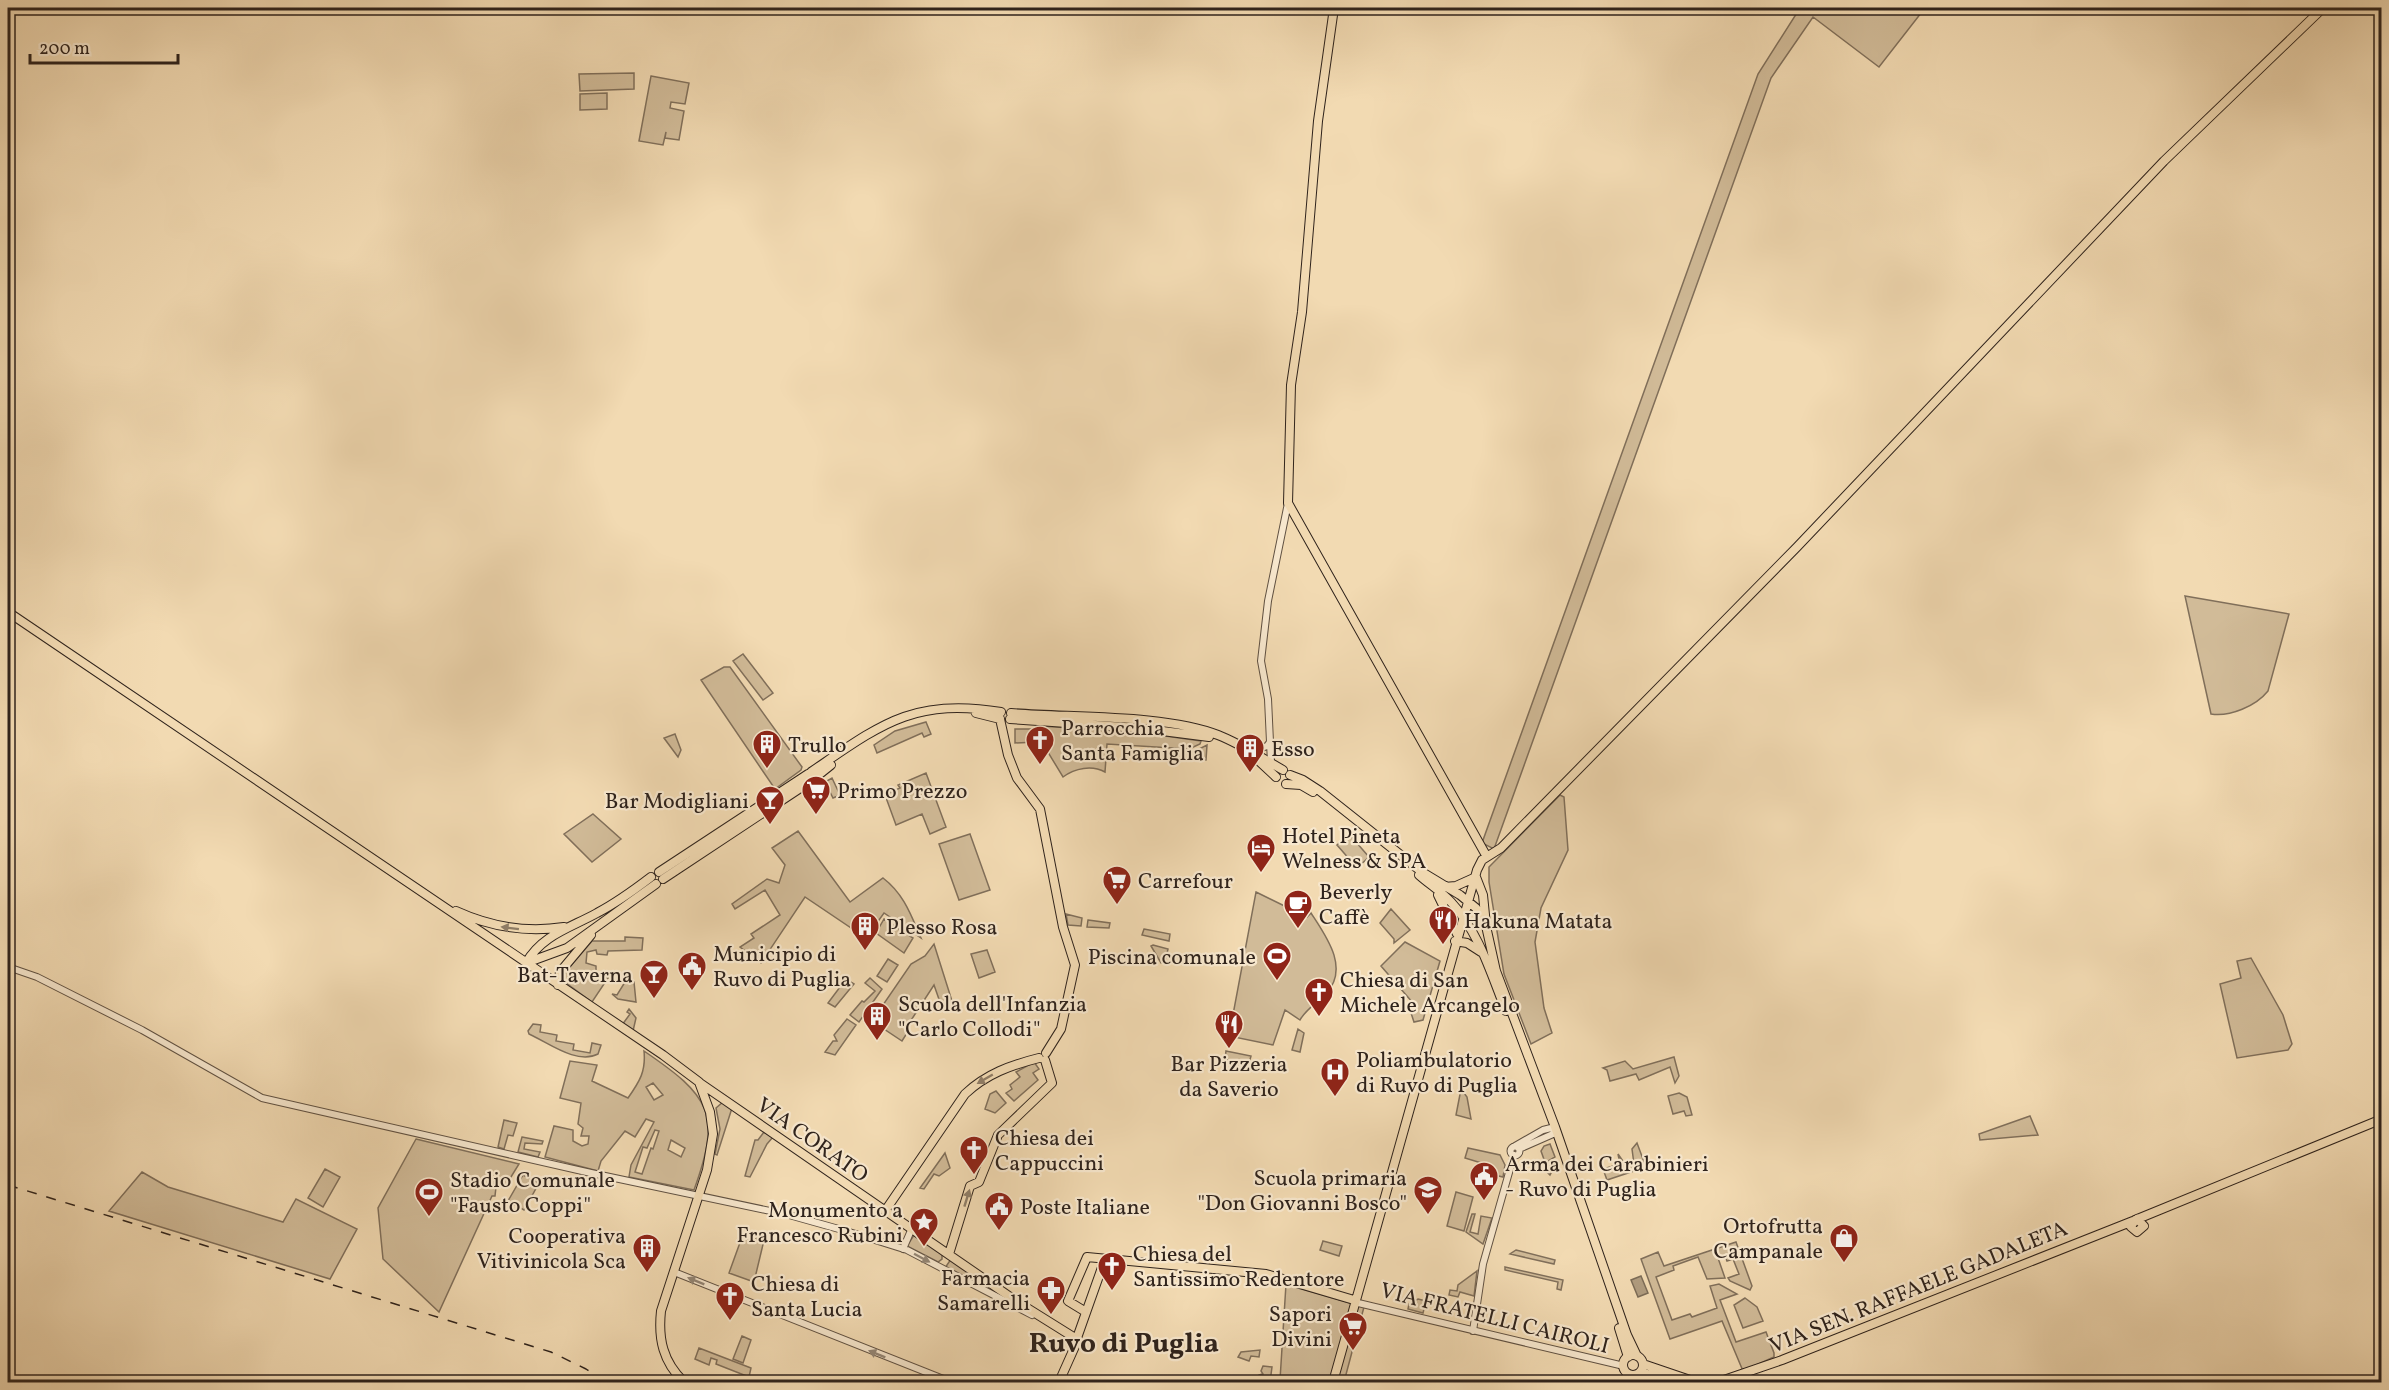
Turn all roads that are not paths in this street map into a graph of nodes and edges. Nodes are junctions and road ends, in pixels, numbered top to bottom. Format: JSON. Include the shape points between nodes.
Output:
{"nodes":[{"id":1,"x":1334,"y":8,"type":"edge"},
{"id":2,"x":2323,"y":8,"type":"edge"},
{"id":3,"x":1288,"y":503,"type":"junction"},
{"id":4,"x":8,"y":612,"type":"edge"},
{"id":5,"x":1000,"y":717,"type":"junction"},
{"id":6,"x":1010,"y":717,"type":"junction"},
{"id":7,"x":1005,"y":736,"type":"junction"},
{"id":8,"x":1270,"y":742,"type":"junction"},
{"id":9,"x":1251,"y":752,"type":"junction"},
{"id":10,"x":1271,"y":763,"type":"junction"},
{"id":11,"x":1287,"y":773,"type":"junction"},
{"id":12,"x":1276,"y":777,"type":"junction"},
{"id":13,"x":1286,"y":784,"type":"junction"},
{"id":14,"x":1486,"y":858,"type":"junction"},
{"id":15,"x":1477,"y":875,"type":"junction"},
{"id":16,"x":657,"y":878,"type":"junction"},
{"id":17,"x":1440,"y":889,"type":"junction"},
{"id":18,"x":1468,"y":901,"type":"junction"},
{"id":19,"x":437,"y":903,"type":"junction"},
{"id":20,"x":1463,"y":917,"type":"junction"},
{"id":21,"x":603,"y":922,"type":"junction"},
{"id":22,"x":568,"y":926,"type":"junction"},
{"id":23,"x":1486,"y":926,"type":"junction"},
{"id":24,"x":1456,"y":938,"type":"junction"},
{"id":25,"x":1483,"y":953,"type":"junction"},
{"id":26,"x":525,"y":963,"type":"junction"},
{"id":27,"x":8,"y":967,"type":"edge"},
{"id":28,"x":558,"y":985,"type":"junction"},
{"id":29,"x":1044,"y":1057,"type":"junction"},
{"id":30,"x":699,"y":1083,"type":"junction"},
{"id":31,"x":725,"y":1100,"type":"junction"},
{"id":32,"x":710,"y":1112,"type":"junction"},
{"id":33,"x":2382,"y":1119,"type":"edge"},
{"id":34,"x":1553,"y":1129,"type":"junction"},
{"id":35,"x":699,"y":1196,"type":"junction"},
{"id":36,"x":885,"y":1211,"type":"junction"},
{"id":37,"x":909,"y":1226,"type":"junction"},
{"id":38,"x":1592,"y":1236,"type":"junction"},
{"id":39,"x":903,"y":1248,"type":"junction"},
{"id":40,"x":949,"y":1254,"type":"junction"},
{"id":41,"x":1105,"y":1260,"type":"junction"},
{"id":42,"x":674,"y":1272,"type":"junction"},
{"id":43,"x":1355,"y":1302,"type":"junction"},
{"id":44,"x":1018,"y":1305,"type":"junction"},
{"id":45,"x":1086,"y":1312,"type":"junction"},
{"id":46,"x":1473,"y":1331,"type":"junction"},
{"id":47,"x":1075,"y":1340,"type":"junction"},
{"id":48,"x":1637,"y":1356,"type":"junction"},
{"id":49,"x":1628,"y":1357,"type":"junction"},
{"id":50,"x":1624,"y":1366,"type":"junction"},
{"id":51,"x":1642,"y":1368,"type":"junction"},
{"id":52,"x":1728,"y":1381,"type":"edge"},
{"id":53,"x":684,"y":1383,"type":"edge"},
{"id":54,"x":951,"y":1383,"type":"edge"},
{"id":55,"x":1059,"y":1383,"type":"edge"},
{"id":56,"x":1333,"y":1383,"type":"edge"},
{"id":57,"x":1680,"y":1383,"type":"edge"},
{"id":58,"x":1698,"y":1383,"type":"edge"},
{"id":59,"x":1718,"y":1383,"type":"edge"}],
"edges":[{"from":1,"to":3,"type":"main road","via":[[1318,121],[1302,312],[1291,385]]},
{"from":2,"to":14,"type":"main road","via":[[2164,161],[1797,547],[1501,848]]},
{"from":3,"to":8,"type":"street","via":[[1268,601],[1261,661]]},
{"from":3,"to":14,"type":"main road"},
{"from":4,"to":19,"type":"main road"},
{"from":5,"to":6,"type":"main road","via":[[1006,722]]},
{"from":5,"to":7,"type":"main road"},
{"from":5,"to":16,"type":"main road","via":[[956,711],[916,716],[867,740]]},
{"from":6,"to":7,"type":"main road"},
{"from":6,"to":9,"type":"main road","via":[[1152,722],[1218,735]]},
{"from":6,"to":12,"type":"main road","via":[[1202,735],[1252,757]]},
{"from":7,"to":29,"type":"main road","via":[[1017,778],[1040,809],[1075,965],[1061,1029]]},
{"from":8,"to":9,"type":"street"},
{"from":8,"to":10,"type":"street"},
{"from":9,"to":10,"type":"main road"},
{"from":10,"to":11,"type":"main road"},
{"from":11,"to":12,"type":"main road"},
{"from":11,"to":13,"type":"main road"},
{"from":11,"to":17,"type":"main road","via":[[1320,791]]},
{"from":12,"to":13,"type":"main road","via":[[1280,784]]},
{"from":13,"to":17,"type":"main road","via":[[1301,785],[1319,795]]},
{"from":14,"to":15,"type":"main road"},
{"from":15,"to":17,"type":"main road"},
{"from":15,"to":18,"type":"main road"},
{"from":15,"to":23,"type":"main road"},
{"from":16,"to":21,"type":"main road"},
{"from":16,"to":22,"type":"main road"},
{"from":17,"to":18,"type":"main road"},
{"from":17,"to":20,"type":"main road"},
{"from":17,"to":24,"type":"main road"},
{"from":18,"to":20,"type":"main road"},
{"from":18,"to":23,"type":"main road"},
{"from":22,"to":19,"type":"main road","one_way":true,"via":[[534,930],[500,927]]},
{"from":19,"to":26,"type":"main road"},
{"from":20,"to":24,"type":"main road"},
{"from":20,"to":25,"type":"main road"},
{"from":21,"to":26,"type":"main road","via":[[567,948]]},
{"from":21,"to":28,"type":"main road","via":[[560,972]]},
{"from":22,"to":26,"type":"main road","via":[[542,943]]},
{"from":23,"to":34,"type":"main road","via":[[1496,971]]},
{"from":24,"to":25,"type":"main road"},
{"from":24,"to":43,"type":"main road"},
{"from":25,"to":34,"type":"main road"},
{"from":26,"to":28,"type":"main road","name":"VIA CORATO"},
{"from":27,"to":35,"type":"street","via":[[37,977],[142,1030],[253,1094],[279,1103]]},
{"from":28,"to":30,"type":"main road","name":"VIA CORATO"},
{"from":29,"to":36,"type":"main road","one_way":true,"via":[[1014,1064],[980,1081],[966,1094]]},
{"from":40,"to":29,"type":"main road","one_way":true,"via":[[970,1186],[979,1182],[998,1135],[1052,1083]]},
{"from":30,"to":31,"type":"main road","name":"VIA CORATO"},
{"from":30,"to":32,"type":"main road"},
{"from":31,"to":32,"type":"main road","via":[[717,1101]]},
{"from":31,"to":36,"type":"main road","name":"VIA CORATO"},
{"from":32,"to":35,"type":"main road","via":[[712,1148]]},
{"from":33,"to":52,"type":"main road","name":"VIA SEN. RAFFAELE GADALETA","via":[[2154,1212],[2137,1223],[2117,1226]]},
{"from":34,"to":38,"type":"main road"},
{"from":34,"to":46,"type":"street","via":[[1511,1150],[1514,1155],[1483,1264]]},
{"from":35,"to":39,"type":"street","via":[[789,1215]]},
{"from":35,"to":42,"type":"main road"},
{"from":36,"to":37,"type":"main road","name":"VIA CORATO"},
{"from":37,"to":39,"type":"street"},
{"from":37,"to":40,"type":"main road","name":"VIA CORATO"},
{"from":38,"to":48,"type":"main road"},
{"from":38,"to":49,"type":"main road"},
{"from":39,"to":44,"type":"street","one_way":true},
{"from":40,"to":44,"type":"main road","name":"VIA CORATO"},
{"from":41,"to":43,"type":"main road","via":[[1275,1278]]},
{"from":41,"to":45,"type":"main road"},
{"from":41,"to":45,"type":"main road","via":[[1087,1257],[1068,1301]]},
{"from":42,"to":53,"type":"main road","via":[[659,1330],[669,1364]]},
{"from":54,"to":42,"type":"street","one_way":true},
{"from":43,"to":46,"type":"street","name":"VIA FRATELLI CAIROLI"},
{"from":43,"to":56,"type":"main road"},
{"from":44,"to":47,"type":"main road","name":"VIA CORATO"},
{"from":45,"to":47,"type":"main road"},
{"from":46,"to":50,"type":"street","name":"VIA FRATELLI CAIROLI"},
{"from":47,"to":55,"type":"main road"},
{"from":48,"to":49,"type":"main road"},
{"from":48,"to":51,"type":"main road"},
{"from":49,"to":50,"type":"main road"},
{"from":50,"to":51,"type":"main road","via":[[1630,1374]]},
{"from":51,"to":57,"type":"main road"},
{"from":51,"to":58,"type":"main road"},
{"from":52,"to":59,"type":"main road","name":"VIA SEN. RAFFAELE GADALETA"}]}
